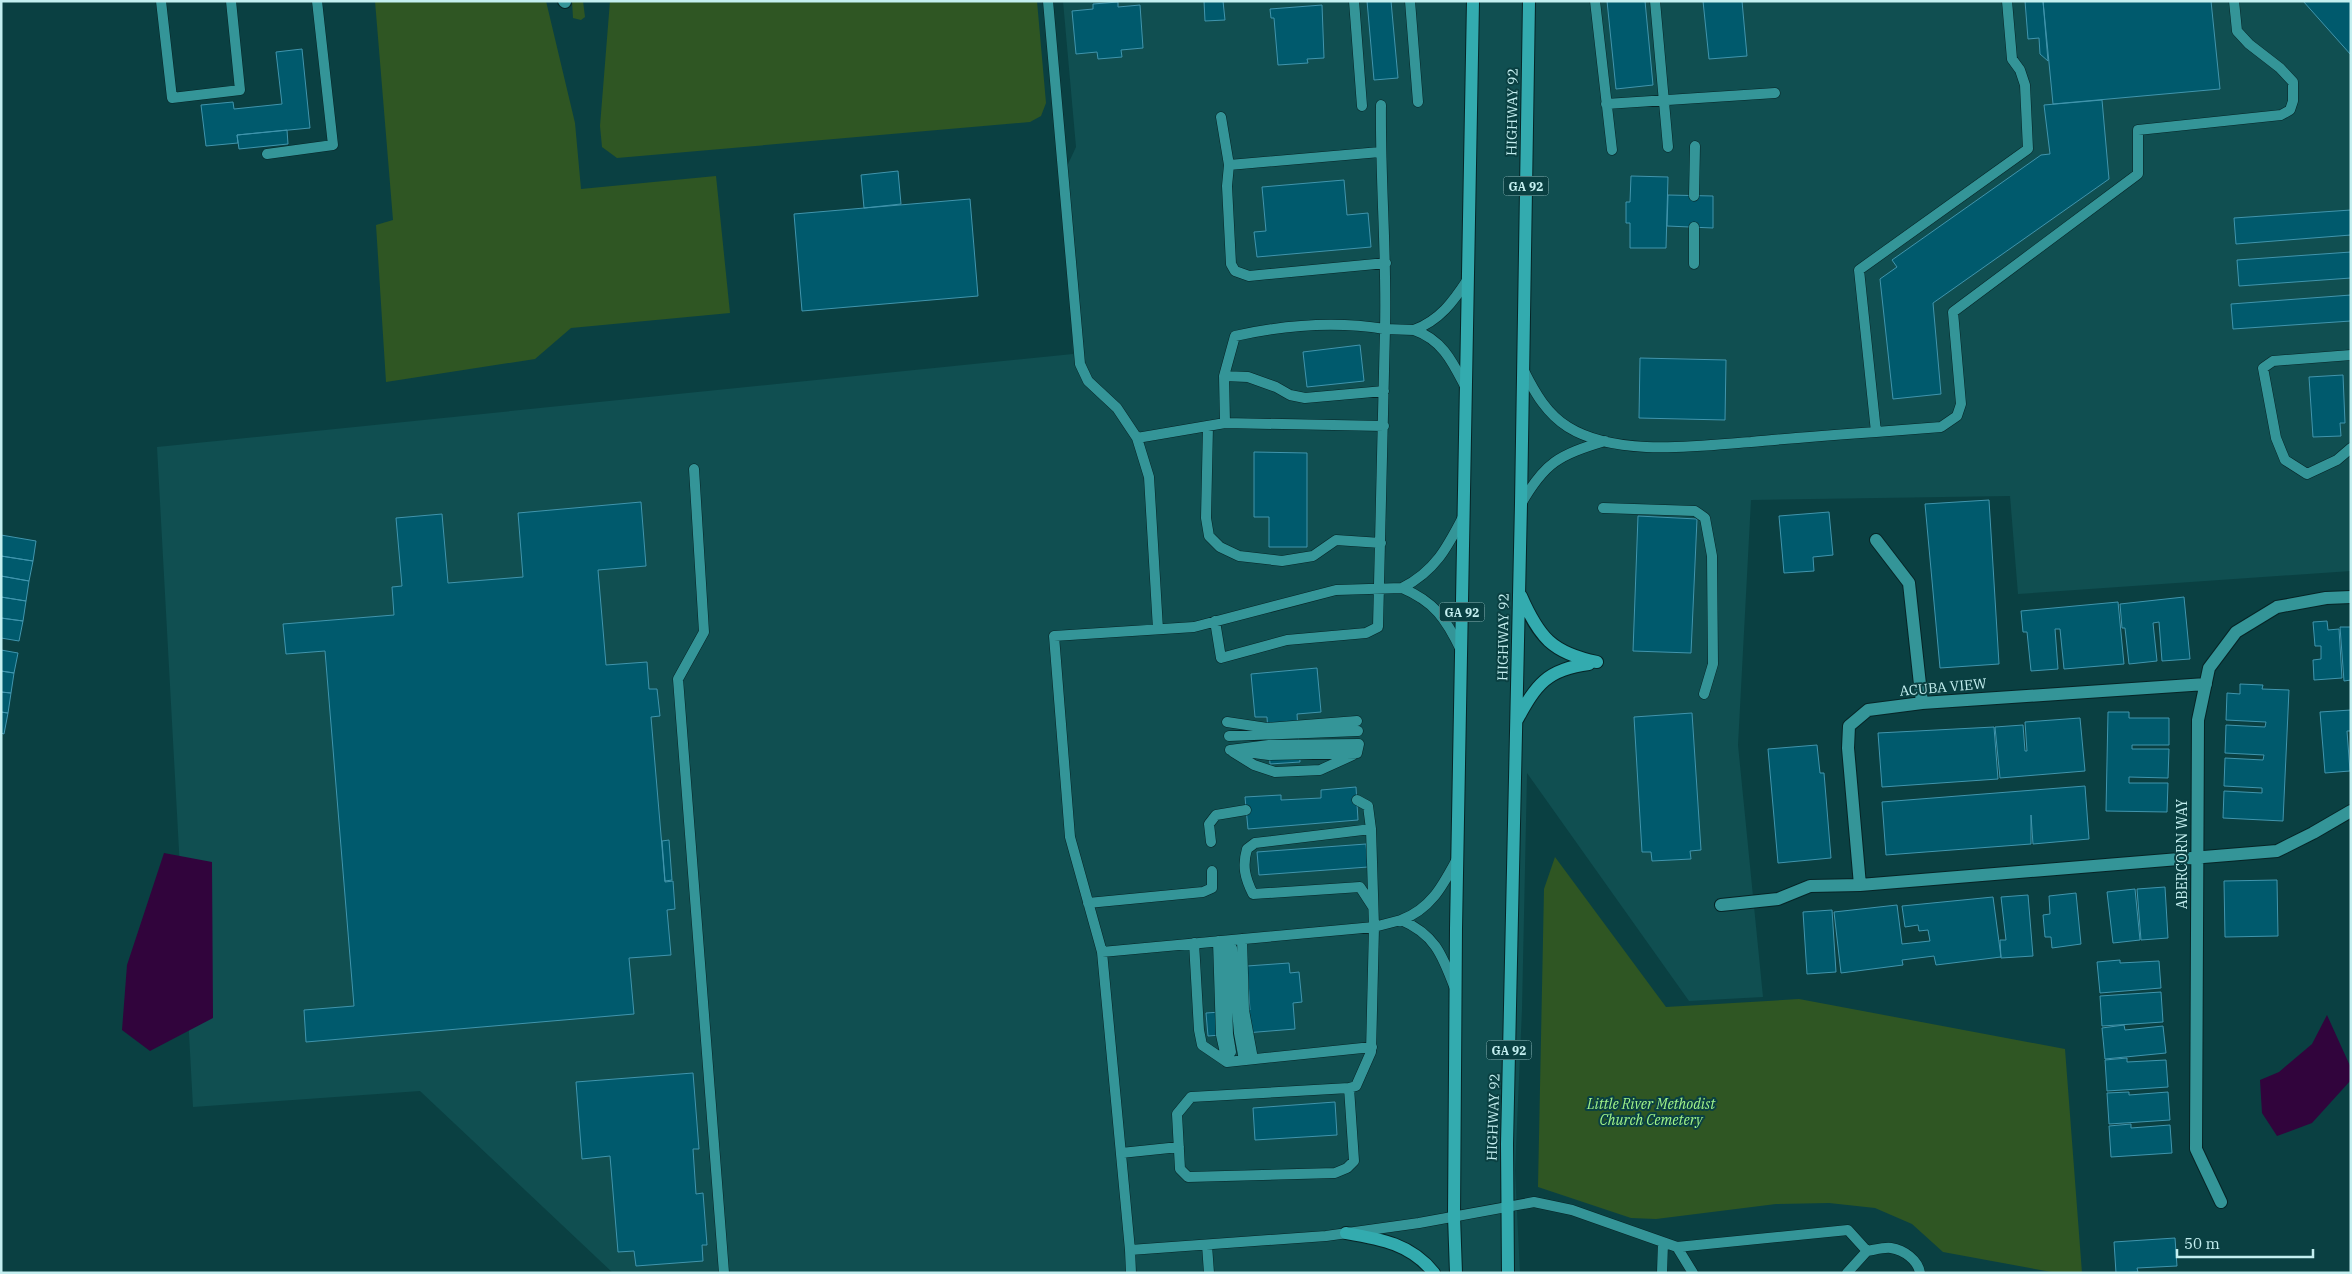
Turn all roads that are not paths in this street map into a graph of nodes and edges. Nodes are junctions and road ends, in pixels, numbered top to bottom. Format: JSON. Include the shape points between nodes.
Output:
{"nodes":[{"id":1,"x":161,"y":1,"type":"edge"},
{"id":2,"x":231,"y":1,"type":"edge"},
{"id":3,"x":317,"y":1,"type":"edge"},
{"id":4,"x":1048,"y":1,"type":"edge"},
{"id":5,"x":1354,"y":1,"type":"edge"},
{"id":6,"x":1410,"y":1,"type":"edge"},
{"id":7,"x":1473,"y":1,"type":"edge"},
{"id":8,"x":1529,"y":1,"type":"edge"},
{"id":9,"x":1595,"y":1,"type":"edge"},
{"id":10,"x":1655,"y":1,"type":"edge"},
{"id":11,"x":2007,"y":1,"type":"edge"},
{"id":12,"x":2234,"y":1,"type":"edge"},
{"id":13,"x":1775,"y":93,"type":"dead end"},
{"id":14,"x":1664,"y":101,"type":"junction"},
{"id":15,"x":1418,"y":102,"type":"dead end"},
{"id":16,"x":1606,"y":104,"type":"junction"},
{"id":17,"x":1381,"y":105,"type":"dead end"},
{"id":18,"x":1362,"y":106,"type":"dead end"},
{"id":19,"x":1221,"y":117,"type":"dead end"},
{"id":20,"x":1695,"y":146,"type":"dead end"},
{"id":21,"x":1668,"y":147,"type":"dead end"},
{"id":22,"x":1612,"y":150,"type":"dead end"},
{"id":23,"x":1380,"y":152,"type":"junction"},
{"id":24,"x":267,"y":154,"type":"dead end"},
{"id":25,"x":1229,"y":165,"type":"junction"},
{"id":26,"x":1694,"y":196,"type":"dead end"},
{"id":27,"x":1694,"y":227,"type":"dead end"},
{"id":28,"x":1386,"y":263,"type":"junction"},
{"id":29,"x":1694,"y":264,"type":"dead end"},
{"id":30,"x":1468,"y":279,"type":"junction"},
{"id":31,"x":1385,"y":329,"type":"junction"},
{"id":32,"x":1414,"y":330,"type":"junction"},
{"id":33,"x":2351,"y":355,"type":"edge"},
{"id":34,"x":1523,"y":370,"type":"junction"},
{"id":35,"x":1224,"y":376,"type":"junction"},
{"id":36,"x":1466,"y":389,"type":"junction"},
{"id":37,"x":1384,"y":391,"type":"junction"},
{"id":38,"x":1225,"y":423,"type":"junction"},
{"id":39,"x":1208,"y":426,"type":"junction"},
{"id":40,"x":1384,"y":426,"type":"junction"},
{"id":41,"x":1876,"y":432,"type":"junction"},
{"id":42,"x":1137,"y":438,"type":"junction"},
{"id":43,"x":1605,"y":441,"type":"junction"},
{"id":44,"x":2351,"y":448,"type":"edge"},
{"id":45,"x":694,"y":469,"type":"dead end"},
{"id":46,"x":1521,"y":504,"type":"junction"},
{"id":47,"x":1602,"y":508,"type":"dead end"},
{"id":48,"x":1464,"y":516,"type":"junction"},
{"id":49,"x":1876,"y":540,"type":"dead end"},
{"id":50,"x":1381,"y":543,"type":"junction"},
{"id":51,"x":1402,"y":588,"type":"junction"},
{"id":52,"x":1380,"y":589,"type":"junction"},
{"id":53,"x":1519,"y":593,"type":"junction"},
{"id":54,"x":2351,"y":597,"type":"edge"},
{"id":55,"x":1215,"y":621,"type":"junction"},
{"id":56,"x":1158,"y":629,"type":"junction"},
{"id":57,"x":1461,"y":652,"type":"junction"},
{"id":58,"x":2206,"y":684,"type":"junction"},
{"id":59,"x":1704,"y":694,"type":"dead end"},
{"id":60,"x":1922,"y":703,"type":"junction"},
{"id":61,"x":1227,"y":722,"type":"dead end"},
{"id":62,"x":1516,"y":723,"type":"junction"},
{"id":63,"x":1228,"y":736,"type":"dead end"},
{"id":64,"x":1358,"y":749,"type":"joint"},
{"id":65,"x":1357,"y":800,"type":"dead end"},
{"id":66,"x":1246,"y":810,"type":"dead end"},
{"id":67,"x":2351,"y":811,"type":"edge"},
{"id":68,"x":1371,"y":829,"type":"junction"},
{"id":69,"x":1211,"y":842,"type":"dead end"},
{"id":70,"x":1458,"y":858,"type":"junction"},
{"id":71,"x":2197,"y":858,"type":"junction"},
{"id":72,"x":1212,"y":871,"type":"dead end"},
{"id":73,"x":1860,"y":885,"type":"junction"},
{"id":74,"x":1088,"y":903,"type":"junction"},
{"id":75,"x":1721,"y":905,"type":"dead end"},
{"id":76,"x":1373,"y":907,"type":"junction"},
{"id":77,"x":1402,"y":920,"type":"junction"},
{"id":78,"x":1374,"y":927,"type":"junction"},
{"id":79,"x":1242,"y":939,"type":"junction"},
{"id":80,"x":1225,"y":941,"type":"junction"},
{"id":81,"x":1194,"y":944,"type":"junction"},
{"id":82,"x":1102,"y":952,"type":"junction"},
{"id":83,"x":1456,"y":991,"type":"junction"},
{"id":84,"x":1372,"y":1047,"type":"junction"},
{"id":85,"x":1248,"y":1060,"type":"junction"},
{"id":86,"x":1230,"y":1062,"type":"junction"},
{"id":87,"x":1349,"y":1088,"type":"junction"},
{"id":88,"x":1179,"y":1147,"type":"junction"},
{"id":89,"x":1121,"y":1153,"type":"junction"},
{"id":90,"x":2222,"y":1202,"type":"dead end"},
{"id":91,"x":1506,"y":1206,"type":"junction"},
{"id":92,"x":1454,"y":1216,"type":"junction"},
{"id":93,"x":1346,"y":1233,"type":"junction"},
{"id":94,"x":1663,"y":1243,"type":"junction"},
{"id":95,"x":1207,"y":1244,"type":"junction"},
{"id":96,"x":1677,"y":1247,"type":"junction"},
{"id":97,"x":1130,"y":1250,"type":"junction"},
{"id":98,"x":1866,"y":1251,"type":"junction"},
{"id":99,"x":724,"y":1273,"type":"edge"},
{"id":100,"x":1131,"y":1273,"type":"edge"},
{"id":101,"x":1209,"y":1273,"type":"edge"},
{"id":102,"x":1434,"y":1273,"type":"edge"},
{"id":103,"x":1456,"y":1273,"type":"edge"},
{"id":104,"x":1508,"y":1273,"type":"edge"},
{"id":105,"x":1662,"y":1273,"type":"edge"},
{"id":106,"x":1693,"y":1273,"type":"edge"},
{"id":107,"x":1846,"y":1273,"type":"edge"},
{"id":108,"x":1920,"y":1273,"type":"edge"}],
"edges":[{"from":1,"to":2,"type":"lane","via":[[172,98],[240,90]]},
{"from":3,"to":24,"type":"lane","via":[[333,145]]},
{"from":4,"to":42,"type":"lane","via":[[1080,364],[1088,381],[1117,408]]},
{"from":5,"to":18,"type":"lane"},
{"from":6,"to":15,"type":"lane"},
{"from":7,"to":30,"type":"main road","number":"GA 92"},
{"from":8,"to":34,"type":"main road","name":"HIGHWAY 92","number":"GA 92"},
{"from":9,"to":16,"type":"lane"},
{"from":10,"to":14,"type":"lane"},
{"from":11,"to":41,"type":"lane","via":[[2012,59],[2025,85],[2028,149],[1858,270]]},
{"from":12,"to":41,"type":"lane","via":[[2237,32],[2292,82],[2290,110],[2281,115],[2138,130],[2138,174],[1953,312],[1961,404],[1957,416],[1941,427]]},
{"from":13,"to":14,"type":"lane"},
{"from":14,"to":16,"type":"lane"},
{"from":14,"to":21,"type":"lane"},
{"from":16,"to":22,"type":"lane"},
{"from":17,"to":23,"type":"lane"},
{"from":19,"to":25,"type":"lane"},
{"from":20,"to":26,"type":"lane"},
{"from":23,"to":25,"type":"lane"},
{"from":23,"to":28,"type":"lane"},
{"from":25,"to":28,"type":"lane","via":[[1231,264],[1235,271],[1248,276]]},
{"from":27,"to":29,"type":"lane"},
{"from":28,"to":31,"type":"lane"},
{"from":30,"to":32,"type":"lane","via":[[1444,312]]},
{"from":30,"to":36,"type":"main road","number":"GA 92"},
{"from":31,"to":32,"type":"lane"},
{"from":31,"to":35,"type":"lane","via":[[1335,324],[1271,328],[1235,336]]},
{"from":31,"to":37,"type":"lane"},
{"from":32,"to":36,"type":"lane","via":[[1440,344]]},
{"from":33,"to":44,"type":"lane","via":[[2273,360],[2263,368],[2276,438],[2286,460],[2307,474],[2337,460]]},
{"from":34,"to":43,"type":"lane","via":[[1543,404],[1560,421],[1580,434]]},
{"from":34,"to":46,"type":"main road","name":"HIGHWAY 92","number":"GA 92"},
{"from":35,"to":37,"type":"lane","via":[[1248,377],[1305,398]]},
{"from":35,"to":38,"type":"lane"},
{"from":36,"to":48,"type":"main road","number":"GA 92"},
{"from":37,"to":40,"type":"lane"},
{"from":38,"to":39,"type":"lane"},
{"from":38,"to":40,"type":"lane"},
{"from":39,"to":42,"type":"lane"},
{"from":39,"to":50,"type":"lane","via":[[1206,518],[1209,536],[1220,547],[1239,556],[1282,560],[1313,556],[1336,540]]},
{"from":40,"to":50,"type":"lane"},
{"from":41,"to":43,"type":"lane","via":[[1663,448]]},
{"from":42,"to":56,"type":"lane","via":[[1149,477]]},
{"from":43,"to":46,"type":"lane","via":[[1554,461],[1542,472]]},
{"from":45,"to":99,"type":"lane","via":[[704,632],[678,679]]},
{"from":46,"to":53,"type":"main road","name":"HIGHWAY 92","number":"GA 92"},
{"from":47,"to":59,"type":"lane","via":[[1695,511],[1706,518],[1712,556],[1713,664]]},
{"from":48,"to":51,"type":"lane","via":[[1430,570]]},
{"from":48,"to":57,"type":"main road","number":"GA 92"},
{"from":49,"to":60,"type":"street","via":[[1909,583]]},
{"from":50,"to":52,"type":"lane"},
{"from":51,"to":52,"type":"lane"},
{"from":51,"to":57,"type":"lane","via":[[1424,598],[1441,614]]},
{"from":52,"to":55,"type":"lane","via":[[1336,590]]},
{"from":52,"to":55,"type":"lane","via":[[1378,627],[1366,633],[1287,640],[1220,658]]},
{"from":53,"to":62,"type":"main road","name":"HIGHWAY 92","number":"GA 92"},
{"from":53,"to":62,"type":"main road","via":[[1533,623],[1549,642],[1565,653],[1597,662],[1564,668],[1546,677],[1528,699]]},
{"from":54,"to":58,"type":"street","name":"ABERCORN WAY","via":[[2277,607],[2236,632],[2209,668]]},
{"from":55,"to":56,"type":"lane","via":[[1194,627]]},
{"from":56,"to":74,"type":"lane","via":[[1054,636],[1070,837]]},
{"from":57,"to":70,"type":"main road","number":"GA 92"},
{"from":58,"to":60,"type":"street","name":"ACUBA VIEW"},
{"from":58,"to":71,"type":"street","name":"ABERCORN WAY","via":[[2198,720]]},
{"from":60,"to":73,"type":"street","name":"ACUBA VIEW","via":[[1868,710],[1849,726],[1848,748]]},
{"from":61,"to":63,"type":"lane","via":[[1267,728],[1358,726]]},
{"from":62,"to":91,"type":"main road","name":"HIGHWAY 92","number":"GA 92"},
{"from":64,"to":64,"type":"lane","via":[[1269,745],[1230,750],[1254,765],[1276,772],[1320,770]]},
{"from":65,"to":68,"type":"lane","via":[[1368,806]]},
{"from":66,"to":69,"type":"lane","via":[[1216,815],[1209,824]]},
{"from":67,"to":71,"type":"street","via":[[2277,851]]},
{"from":68,"to":76,"type":"lane"},
{"from":68,"to":76,"type":"lane","via":[[1255,843],[1247,849],[1244,862],[1245,879],[1253,894],[1360,887]]},
{"from":70,"to":77,"type":"lane","via":[[1432,900],[1413,916]]},
{"from":70,"to":83,"type":"main road","number":"GA 92"},
{"from":71,"to":73,"type":"street"},
{"from":71,"to":90,"type":"street","name":"ABERCORN WAY","via":[[2196,1149]]},
{"from":72,"to":74,"type":"lane","via":[[1212,888],[1203,892]]},
{"from":73,"to":75,"type":"street","via":[[1810,886],[1778,900]]},
{"from":74,"to":82,"type":"lane"},
{"from":76,"to":78,"type":"lane"},
{"from":77,"to":78,"type":"lane"},
{"from":77,"to":83,"type":"lane","via":[[1423,931],[1438,949]]},
{"from":78,"to":79,"type":"lane"},
{"from":78,"to":84,"type":"lane"},
{"from":79,"to":80,"type":"lane"},
{"from":79,"to":85,"type":"lane"},
{"from":80,"to":81,"type":"lane"},
{"from":80,"to":85,"type":"lane","via":[[1239,1033]]},
{"from":80,"to":86,"type":"lane","via":[[1221,1035]]},
{"from":81,"to":82,"type":"lane"},
{"from":81,"to":86,"type":"lane","via":[[1202,1045]]},
{"from":82,"to":89,"type":"lane"},
{"from":83,"to":92,"type":"main road","number":"GA 92"},
{"from":84,"to":85,"type":"lane"},
{"from":84,"to":87,"type":"lane","via":[[1356,1086]]},
{"from":85,"to":86,"type":"lane"},
{"from":87,"to":88,"type":"lane","via":[[1191,1097],[1177,1114]]},
{"from":87,"to":88,"type":"lane","via":[[1354,1161],[1348,1168],[1335,1173],[1188,1177],[1180,1169]]},
{"from":88,"to":89,"type":"lane"},
{"from":89,"to":97,"type":"lane"},
{"from":91,"to":92,"type":"lane"},
{"from":91,"to":94,"type":"lane","via":[[1534,1202],[1572,1210]]},
{"from":91,"to":104,"type":"main road","name":"HIGHWAY 92","number":"GA 92"},
{"from":92,"to":93,"type":"lane"},
{"from":92,"to":103,"type":"main road","number":"GA 92"},
{"from":93,"to":95,"type":"lane"},
{"from":93,"to":102,"type":"main road","via":[[1387,1240],[1423,1259]]},
{"from":94,"to":96,"type":"lane"},
{"from":94,"to":105,"type":"lane"},
{"from":95,"to":97,"type":"lane"},
{"from":95,"to":101,"type":"lane"},
{"from":96,"to":98,"type":"lane","via":[[1848,1230]]},
{"from":96,"to":106,"type":"lane"},
{"from":97,"to":100,"type":"lane"},
{"from":98,"to":107,"type":"lane"},
{"from":98,"to":108,"type":"lane","via":[[1897,1250],[1910,1256]]}]}
